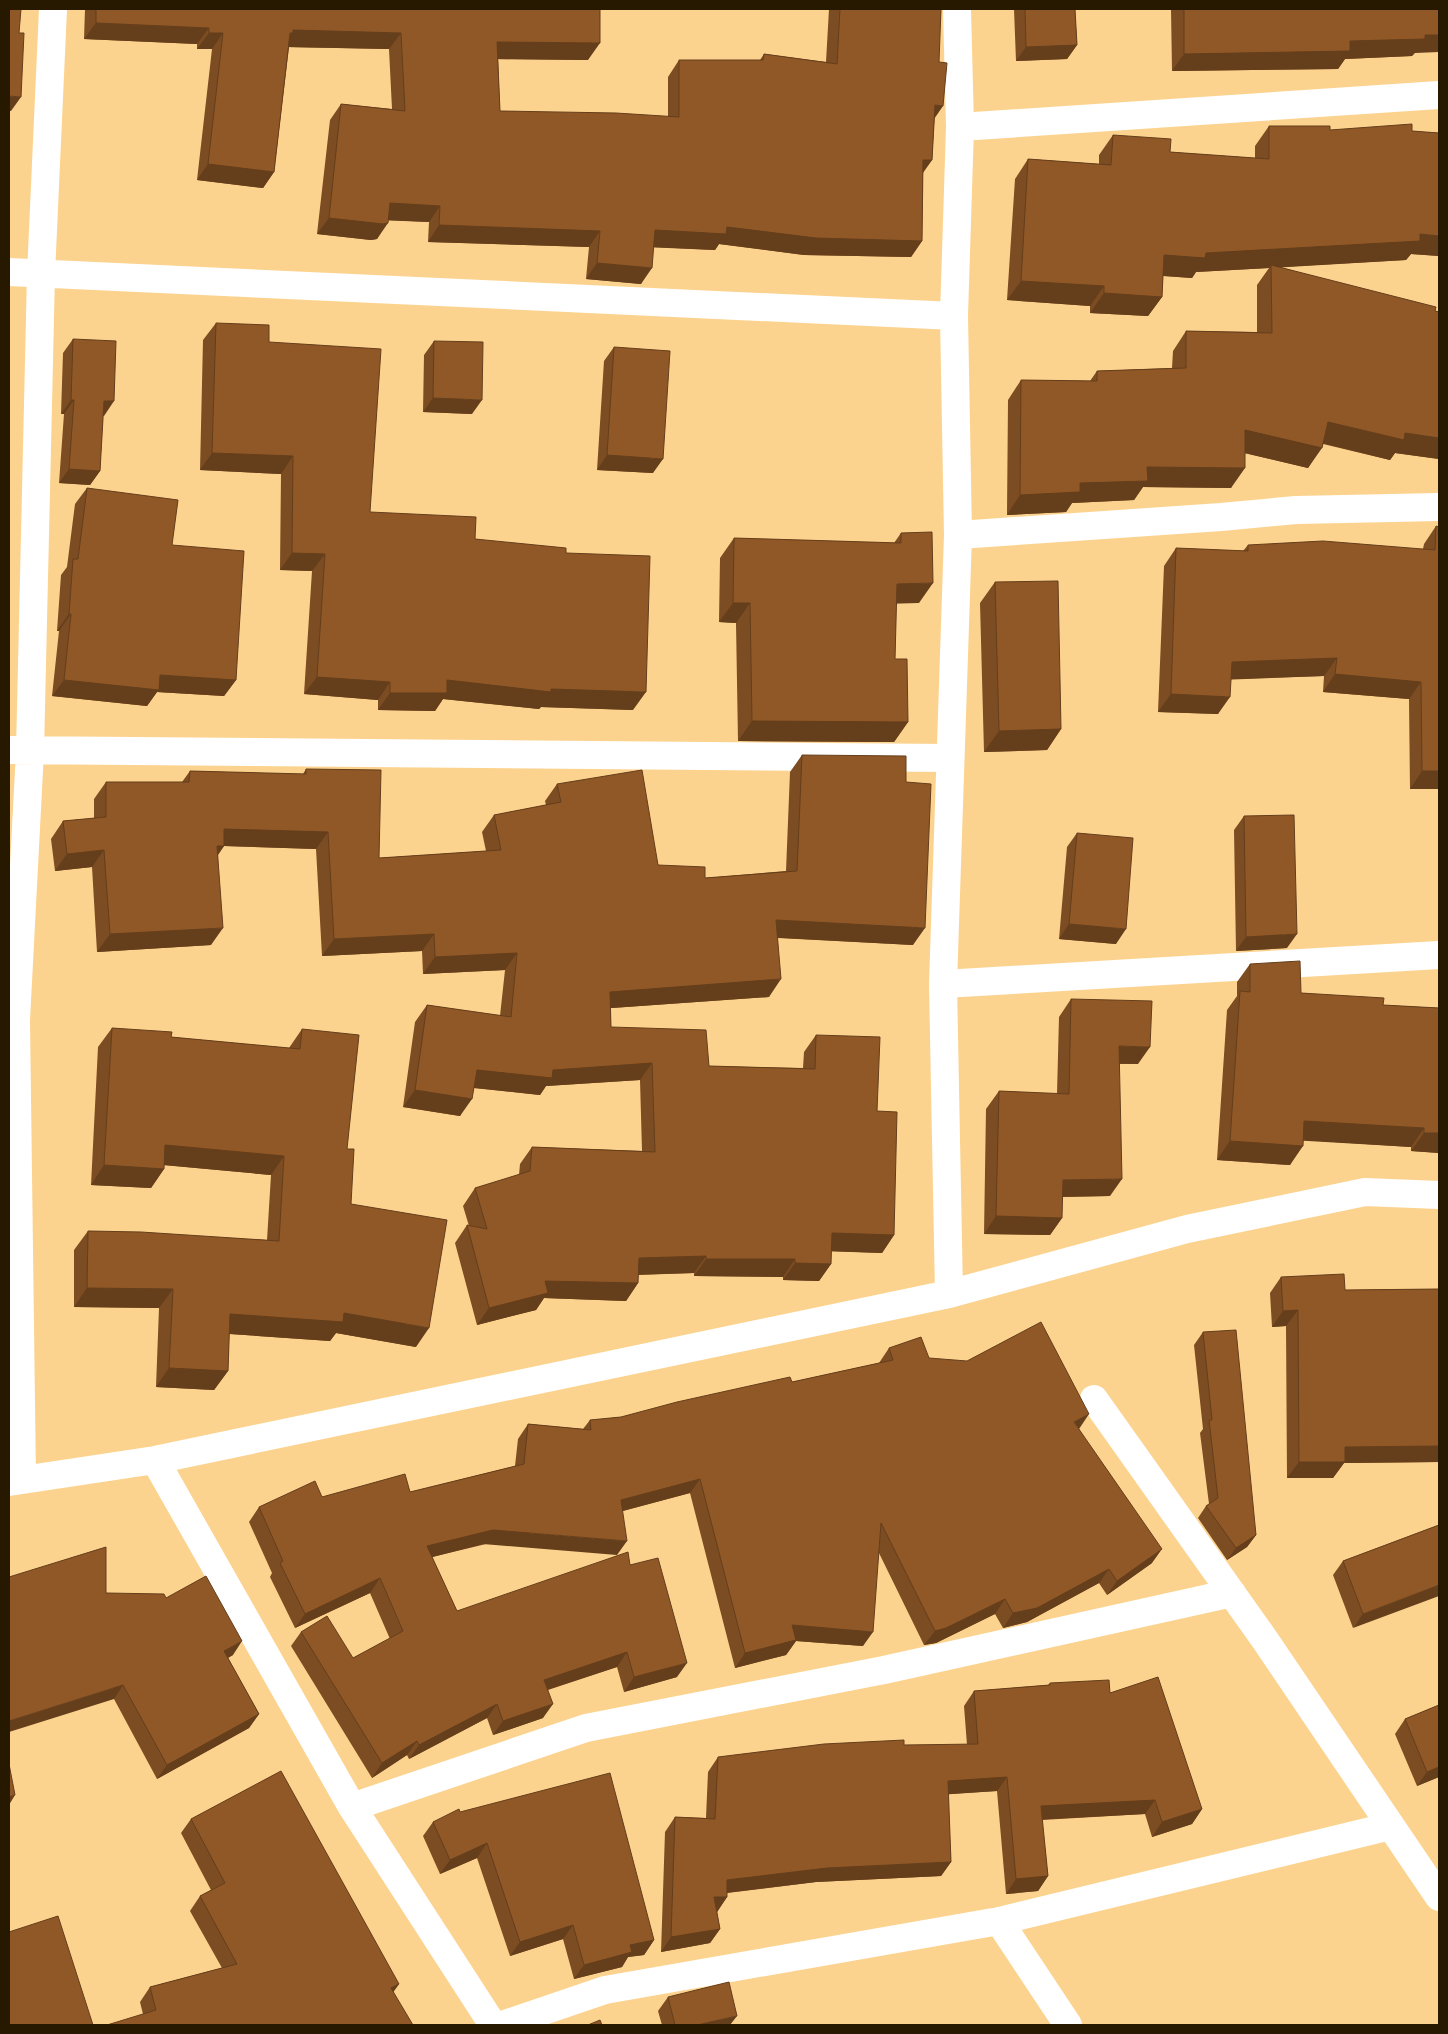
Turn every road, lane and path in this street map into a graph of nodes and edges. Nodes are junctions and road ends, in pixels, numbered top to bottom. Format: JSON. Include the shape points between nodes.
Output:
{"nodes":[{"id":1,"x":53,"y":9,"type":"edge"},
{"id":2,"x":957,"y":9,"type":"edge"},
{"id":3,"x":1439,"y":95,"type":"edge"},
{"id":4,"x":960,"y":127,"type":"junction"},
{"id":5,"x":9,"y":272,"type":"edge"},
{"id":6,"x":41,"y":274,"type":"junction"},
{"id":7,"x":954,"y":316,"type":"junction"},
{"id":8,"x":1439,"y":506,"type":"edge"},
{"id":9,"x":958,"y":535,"type":"junction"},
{"id":10,"x":20,"y":750,"type":"edge"},
{"id":11,"x":950,"y":758,"type":"junction"},
{"id":12,"x":1439,"y":955,"type":"edge"},
{"id":13,"x":943,"y":984,"type":"junction"},
{"id":14,"x":12,"y":1021,"type":"edge"},
{"id":15,"x":1439,"y":1196,"type":"edge"},
{"id":16,"x":949,"y":1294,"type":"junction"},
{"id":17,"x":1094,"y":1399,"type":"dead end"},
{"id":18,"x":155,"y":1460,"type":"junction"},
{"id":19,"x":15,"y":1481,"type":"edge"},
{"id":20,"x":1232,"y":1593,"type":"junction"},
{"id":21,"x":352,"y":1806,"type":"junction"},
{"id":22,"x":1391,"y":1826,"type":"junction"},
{"id":23,"x":1439,"y":1897,"type":"edge"},
{"id":24,"x":999,"y":1921,"type":"junction"},
{"id":25,"x":493,"y":2025,"type":"edge"},
{"id":26,"x":502,"y":2025,"type":"edge"},
{"id":27,"x":1068,"y":2025,"type":"edge"}],
"edges":[{"from":1,"to":6,"type":"street"},
{"from":2,"to":4,"type":"street"},
{"from":3,"to":4,"type":"street"},
{"from":4,"to":7,"type":"street"},
{"from":5,"to":6,"type":"street"},
{"from":6,"to":7,"type":"street"},
{"from":6,"to":10,"type":"street"},
{"from":7,"to":9,"type":"street"},
{"from":8,"to":9,"type":"street","via":[[1296,510]]},
{"from":9,"to":11,"type":"street"},
{"from":10,"to":11,"type":"street"},
{"from":10,"to":14,"type":"street"},
{"from":11,"to":13,"type":"street"},
{"from":12,"to":13,"type":"street"},
{"from":13,"to":16,"type":"street"},
{"from":14,"to":19,"type":"street"},
{"from":15,"to":16,"type":"street","via":[[1365,1192],[1187,1229]]},
{"from":16,"to":18,"type":"street"},
{"from":17,"to":20,"type":"street"},
{"from":18,"to":19,"type":"street"},
{"from":18,"to":21,"type":"street"},
{"from":20,"to":21,"type":"street","via":[[884,1670],[586,1728]]},
{"from":20,"to":22,"type":"street"},
{"from":21,"to":25,"type":"street"},
{"from":22,"to":23,"type":"street"},
{"from":22,"to":24,"type":"street"},
{"from":24,"to":26,"type":"street","via":[[605,1990]]},
{"from":24,"to":27,"type":"street"}]}
